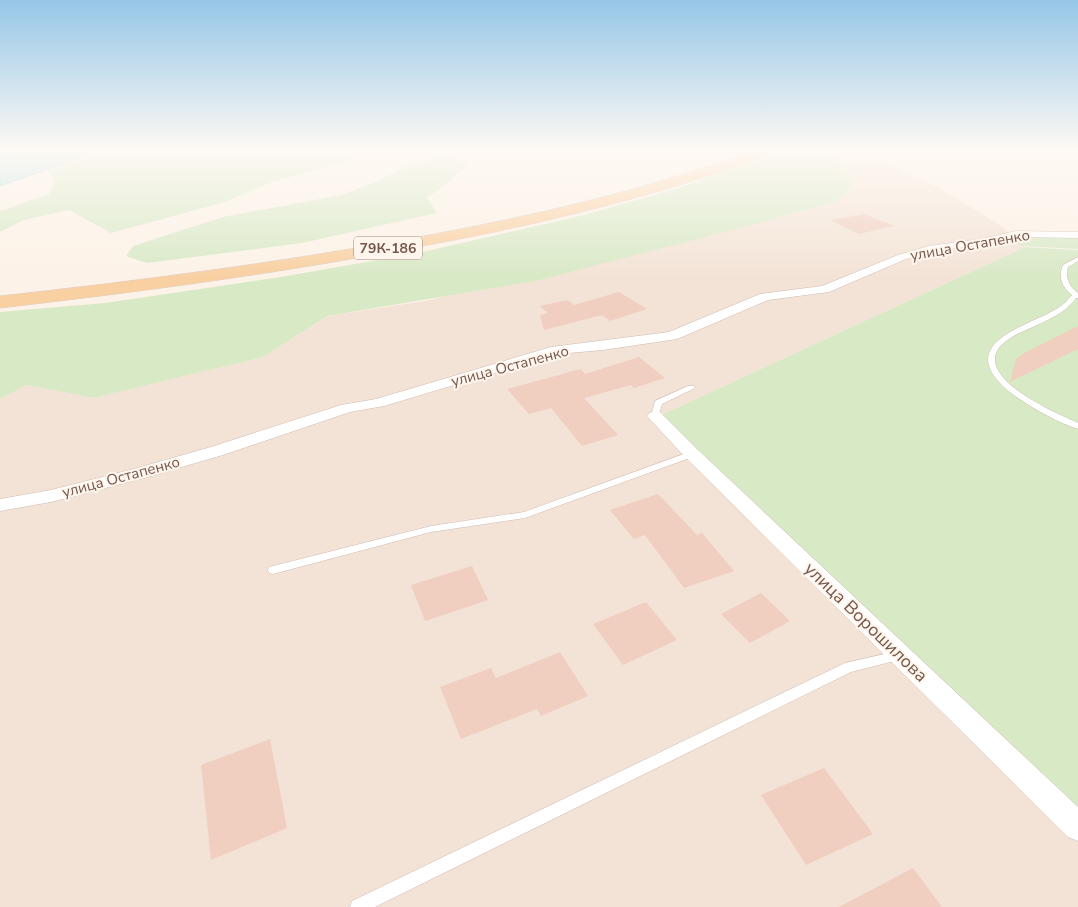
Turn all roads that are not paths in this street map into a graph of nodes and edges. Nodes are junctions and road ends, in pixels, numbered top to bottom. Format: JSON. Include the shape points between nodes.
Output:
{"nodes":[{"id":1,"x":633,"y":193,"type":"edge"},
{"id":2,"x":1078,"y":234,"type":"edge"},
{"id":3,"x":1078,"y":259,"type":"edge"},
{"id":4,"x":1077,"y":296,"type":"edge"},
{"id":5,"x":0,"y":302,"type":"edge"},
{"id":6,"x":691,"y":388,"type":"dead end"},
{"id":7,"x":655,"y":416,"type":"joint"},
{"id":8,"x":1078,"y":426,"type":"edge"},
{"id":9,"x":692,"y":454,"type":"junction"},
{"id":10,"x":0,"y":504,"type":"edge"},
{"id":11,"x":273,"y":570,"type":"dead end"},
{"id":12,"x":900,"y":656,"type":"junction"},
{"id":13,"x":1078,"y":828,"type":"edge"},
{"id":14,"x":358,"y":907,"type":"edge"}],
"edges":[{"from":1,"to":5,"type":"main road","number":"79К-186","via":[[487,228],[368,251],[125,289]]},
{"from":2,"to":10,"type":"street","name":"улица Остапенко","via":[[1016,234],[933,248],[902,257],[825,289],[765,298],[672,336],[556,350],[378,403],[347,408],[138,474],[51,496]]},
{"from":3,"to":4,"type":"lane","via":[[1065,266],[1062,273],[1064,282]]},
{"from":4,"to":8,"type":"lane","via":[[1060,311],[1001,342],[993,350],[992,360],[1000,380],[1017,394]]},
{"from":6,"to":7,"type":"lane","via":[[658,403]]},
{"from":7,"to":9,"type":"street","name":"улица Ворошилова"},
{"from":9,"to":11,"type":"lane","via":[[525,515],[431,529]]},
{"from":9,"to":12,"type":"street","name":"улица Ворошилова"},
{"from":12,"to":13,"type":"street","name":"улица Ворошилова"},
{"from":12,"to":14,"type":"lane","via":[[840,671]]}]}
